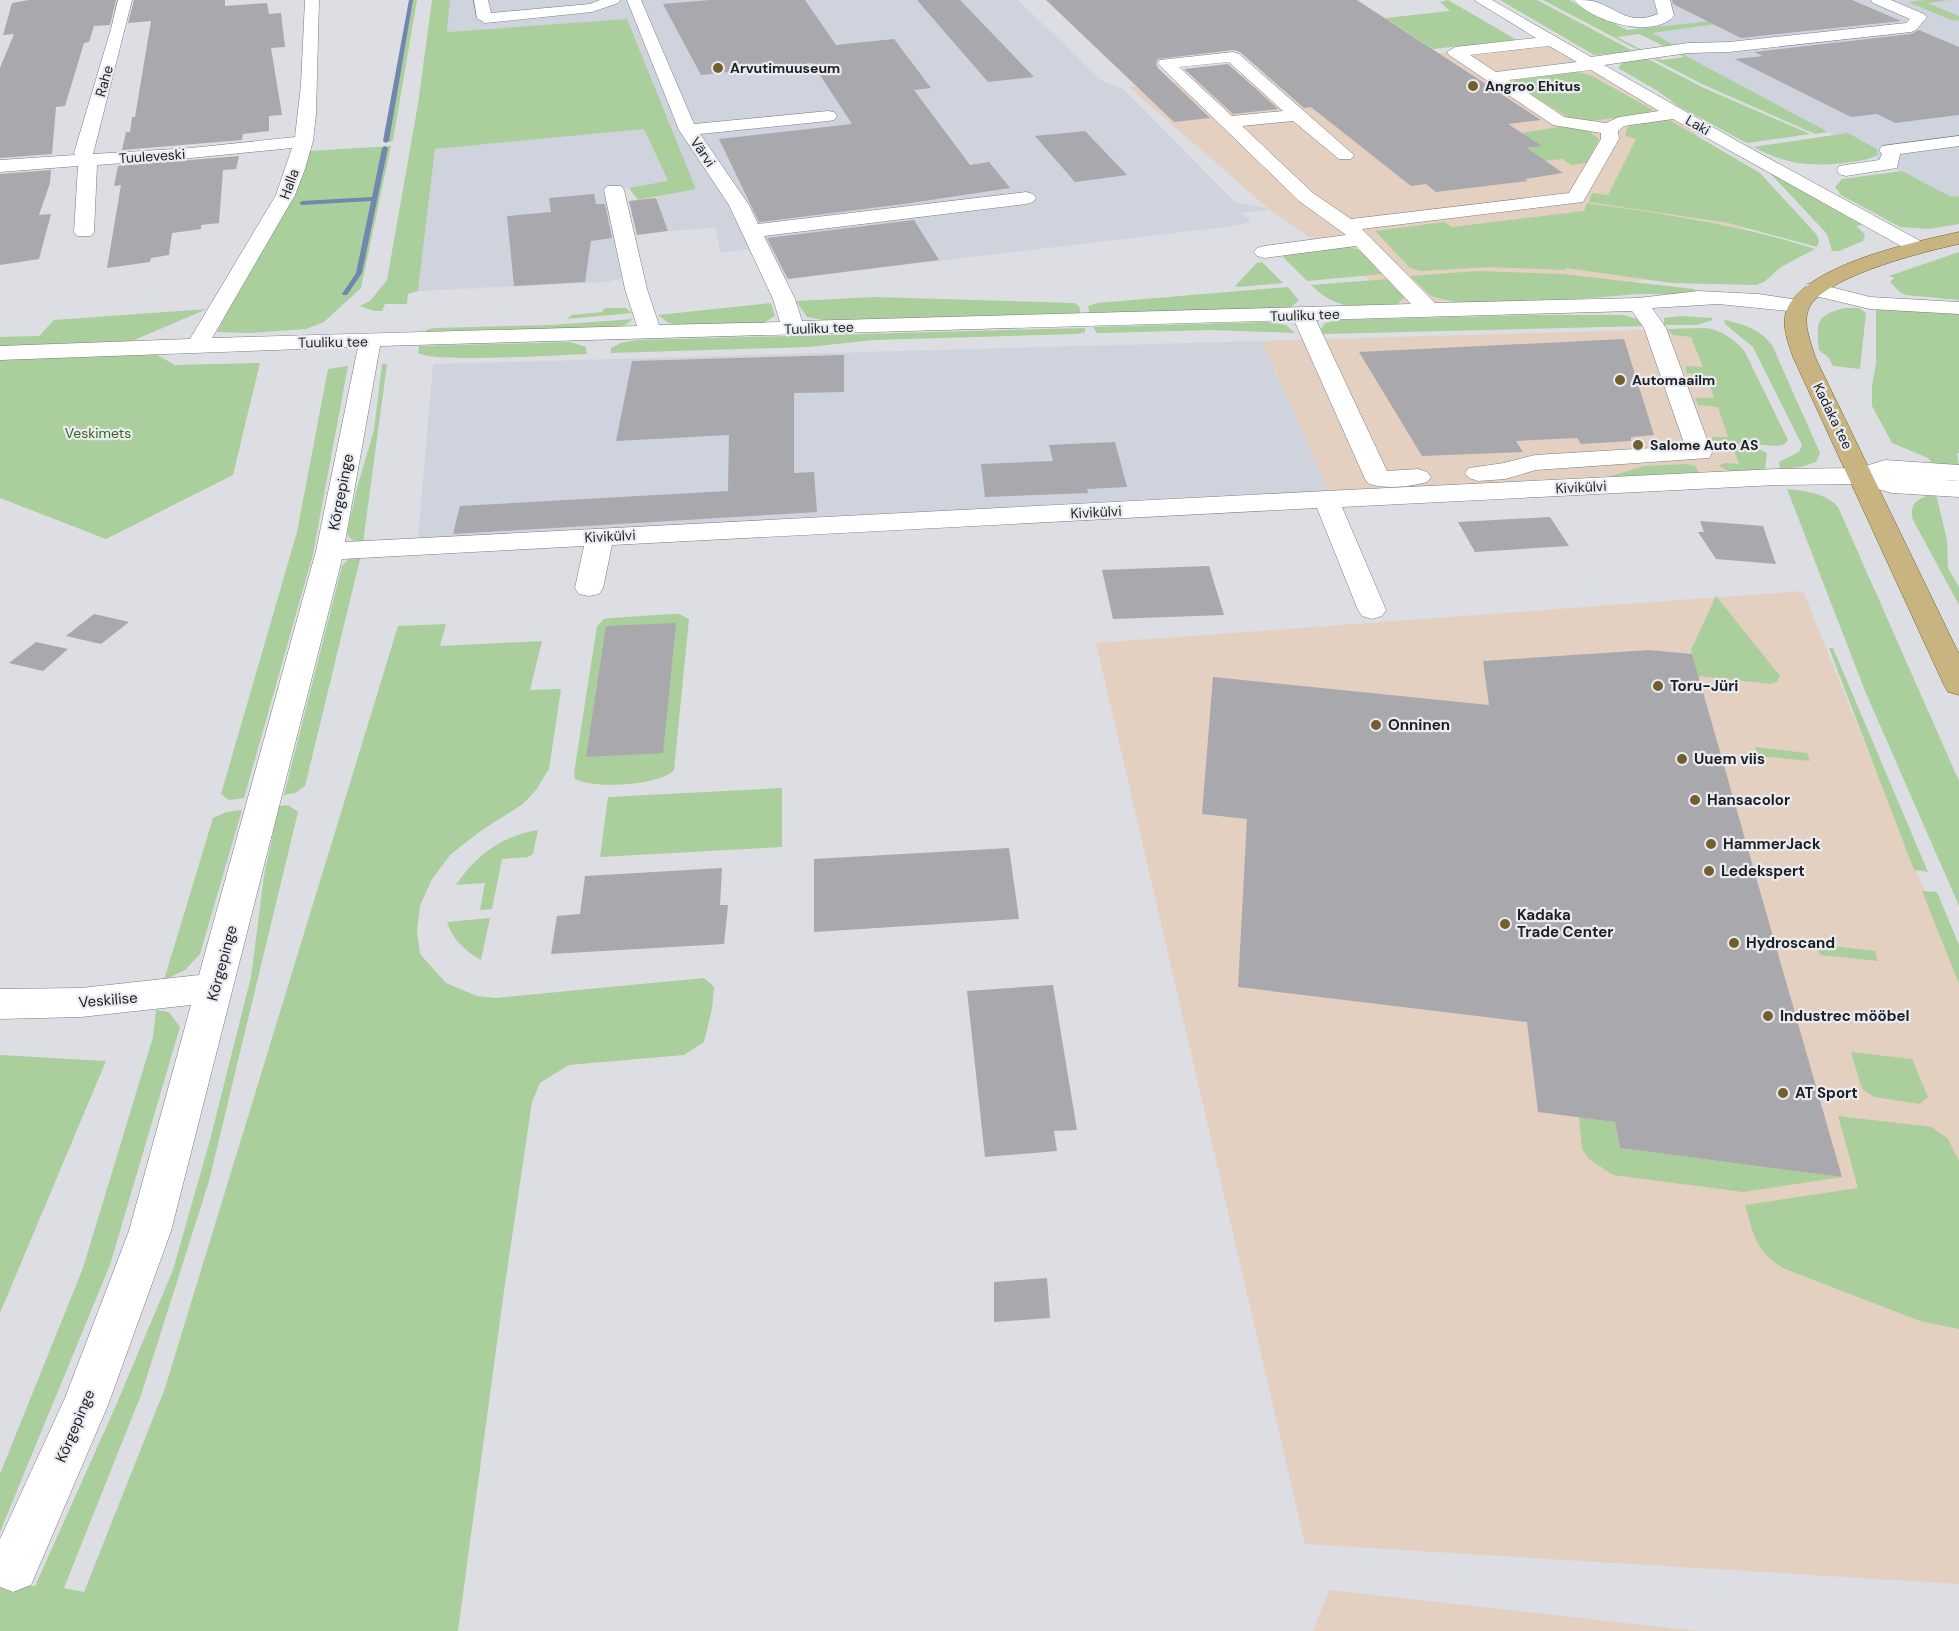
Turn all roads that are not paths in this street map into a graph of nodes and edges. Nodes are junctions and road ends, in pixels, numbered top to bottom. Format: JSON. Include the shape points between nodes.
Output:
{"nodes":[{"id":1,"x":125,"y":0,"type":"edge"},
{"id":2,"x":312,"y":0,"type":"edge"},
{"id":3,"x":481,"y":0,"type":"edge"},
{"id":4,"x":613,"y":0,"type":"edge"},
{"id":5,"x":634,"y":0,"type":"edge"},
{"id":6,"x":1480,"y":0,"type":"edge"},
{"id":7,"x":1581,"y":0,"type":"edge"},
{"id":8,"x":1661,"y":0,"type":"edge"},
{"id":9,"x":1878,"y":0,"type":"edge"},
{"id":10,"x":1552,"y":40,"type":"junction"},
{"id":11,"x":1498,"y":47,"type":"junction"},
{"id":12,"x":1591,"y":63,"type":"junction"},
{"id":13,"x":1538,"y":71,"type":"junction"},
{"id":14,"x":1493,"y":77,"type":"junction"},
{"id":15,"x":1677,"y":113,"type":"junction"},
{"id":16,"x":1297,"y":115,"type":"junction"},
{"id":17,"x":828,"y":116,"type":"dead end"},
{"id":18,"x":1227,"y":122,"type":"junction"},
{"id":19,"x":1609,"y":129,"type":"junction"},
{"id":20,"x":688,"y":130,"type":"junction"},
{"id":21,"x":304,"y":141,"type":"junction"},
{"id":22,"x":1959,"y":141,"type":"edge"},
{"id":23,"x":1345,"y":155,"type":"dead end"},
{"id":24,"x":88,"y":161,"type":"junction"},
{"id":25,"x":0,"y":166,"type":"edge"},
{"id":26,"x":1846,"y":170,"type":"dead end"},
{"id":27,"x":614,"y":190,"type":"dead end"},
{"id":28,"x":1026,"y":198,"type":"dead end"},
{"id":29,"x":752,"y":231,"type":"junction"},
{"id":30,"x":84,"y":232,"type":"dead end"},
{"id":31,"x":1354,"y":232,"type":"junction"},
{"id":32,"x":1959,"y":238,"type":"edge"},
{"id":33,"x":1917,"y":247,"type":"junction"},
{"id":34,"x":1264,"y":252,"type":"dead end"},
{"id":35,"x":1815,"y":289,"type":"junction"},
{"id":36,"x":1638,"y":304,"type":"junction"},
{"id":37,"x":1959,"y":308,"type":"edge"},
{"id":38,"x":1430,"y":311,"type":"junction"},
{"id":39,"x":1303,"y":315,"type":"junction"},
{"id":40,"x":1796,"y":317,"type":"junction"},
{"id":41,"x":793,"y":329,"type":"junction"},
{"id":42,"x":650,"y":333,"type":"junction"},
{"id":43,"x":370,"y":342,"type":"junction"},
{"id":44,"x":197,"y":345,"type":"junction"},
{"id":45,"x":0,"y":353,"type":"edge"},
{"id":46,"x":1700,"y":453,"type":"junction"},
{"id":47,"x":1959,"y":472,"type":"edge"},
{"id":48,"x":1862,"y":476,"type":"junction"},
{"id":49,"x":1720,"y":480,"type":"junction"},
{"id":50,"x":1383,"y":488,"type":"junction"},
{"id":51,"x":1959,"y":489,"type":"edge"},
{"id":52,"x":1326,"y":499,"type":"junction"},
{"id":53,"x":600,"y":536,"type":"junction"},
{"id":54,"x":330,"y":551,"type":"junction"},
{"id":55,"x":589,"y":588,"type":"dead end"},
{"id":56,"x":1372,"y":610,"type":"dead end"},
{"id":57,"x":1959,"y":685,"type":"edge"},
{"id":58,"x":216,"y":987,"type":"junction"},
{"id":59,"x":0,"y":1004,"type":"edge"},
{"id":60,"x":13,"y":1567,"type":"dead end"}],
"edges":[{"from":1,"to":24,"type":"street","name":"Rahe","via":[[83,153]]},
{"from":2,"to":21,"type":"street","name":"Halla"},
{"from":3,"to":4,"type":"street","via":[[485,18],[592,8]]},
{"from":5,"to":20,"type":"street","name":"Värvi"},
{"from":6,"to":10,"type":"street","name":"Laki"},
{"from":7,"to":8,"type":"street","via":[[1628,25],[1653,23],[1666,16]]},
{"from":9,"to":12,"type":"street","via":[[1919,17],[1911,27],[1688,48]]},
{"from":10,"to":11,"type":"street"},
{"from":10,"to":12,"type":"street","name":"Laki"},
{"from":11,"to":13,"type":"street"},
{"from":11,"to":14,"type":"street","via":[[1455,52]]},
{"from":12,"to":13,"type":"street"},
{"from":12,"to":15,"type":"street","name":"Laki"},
{"from":13,"to":14,"type":"street"},
{"from":14,"to":19,"type":"street","via":[[1559,121]]},
{"from":15,"to":19,"type":"street","via":[[1619,122]]},
{"from":15,"to":33,"type":"street","name":"Laki"},
{"from":16,"to":18,"type":"street"},
{"from":16,"to":18,"type":"street","via":[[1233,57],[1166,63]]},
{"from":16,"to":23,"type":"street"},
{"from":17,"to":20,"type":"street"},
{"from":18,"to":31,"type":"street","via":[[1306,197]]},
{"from":19,"to":31,"type":"street","via":[[1610,139],[1576,198]]},
{"from":20,"to":29,"type":"street","name":"Värvi"},
{"from":21,"to":24,"type":"street","name":"Tuuleveski"},
{"from":21,"to":44,"type":"street","name":"Halla","via":[[285,200]]},
{"from":22,"to":26,"type":"street","via":[[1888,150],[1890,164]]},
{"from":24,"to":25,"type":"street","name":"Tuuleveski"},
{"from":24,"to":30,"type":"street","name":"Rahe"},
{"from":27,"to":42,"type":"street"},
{"from":28,"to":29,"type":"street"},
{"from":29,"to":41,"type":"street","name":"Värvi"},
{"from":31,"to":34,"type":"street"},
{"from":31,"to":38,"type":"street"},
{"from":32,"to":33,"type":"main road"},
{"from":33,"to":35,"type":"main road","via":[[1858,267]]},
{"from":35,"to":37,"type":"street","via":[[1870,303]]},
{"from":35,"to":40,"type":"main road"},
{"from":36,"to":38,"type":"street","name":"Tuuliku tee"},
{"from":36,"to":40,"type":"street","name":"Tuuliku tee","via":[[1767,322]]},
{"from":36,"to":40,"type":"street","name":"Tuuliku tee","via":[[1669,297],[1762,300]]},
{"from":36,"to":46,"type":"street","via":[[1655,328]]},
{"from":38,"to":39,"type":"street","name":"Tuuliku tee"},
{"from":39,"to":41,"type":"street","name":"Tuuliku tee"},
{"from":39,"to":50,"type":"street"},
{"from":40,"to":48,"type":"main road","name":"Kadaka tee","via":[[1804,357]]},
{"from":41,"to":42,"type":"street","name":"Tuuliku tee"},
{"from":42,"to":43,"type":"street","name":"Tuuliku tee"},
{"from":43,"to":44,"type":"street","name":"Tuuliku tee"},
{"from":43,"to":54,"type":"street","name":"Kõrgepinge"},
{"from":44,"to":45,"type":"street","name":"Tuuliku tee"},
{"from":46,"to":49,"type":"street"},
{"from":46,"to":50,"type":"street","via":[[1535,463],[1505,471]]},
{"from":47,"to":48,"type":"street","via":[[1885,468]]},
{"from":48,"to":49,"type":"street","name":"Kivikülvi"},
{"from":48,"to":51,"type":"street","via":[[1892,485]]},
{"from":48,"to":57,"type":"main road","name":"Kadaka tee"},
{"from":49,"to":50,"type":"street","name":"Kivikülvi"},
{"from":50,"to":52,"type":"street","name":"Kivikülvi"},
{"from":52,"to":53,"type":"street","name":"Kivikülvi"},
{"from":52,"to":56,"type":"street"},
{"from":53,"to":54,"type":"street","name":"Kivikülvi"},
{"from":53,"to":55,"type":"street"},
{"from":54,"to":58,"type":"street","name":"Kõrgepinge"},
{"from":58,"to":59,"type":"street","name":"Veskilise","via":[[61,1004]]},
{"from":58,"to":60,"type":"street","name":"Kõrgepinge","via":[[150,1231],[86,1405]]}]}
